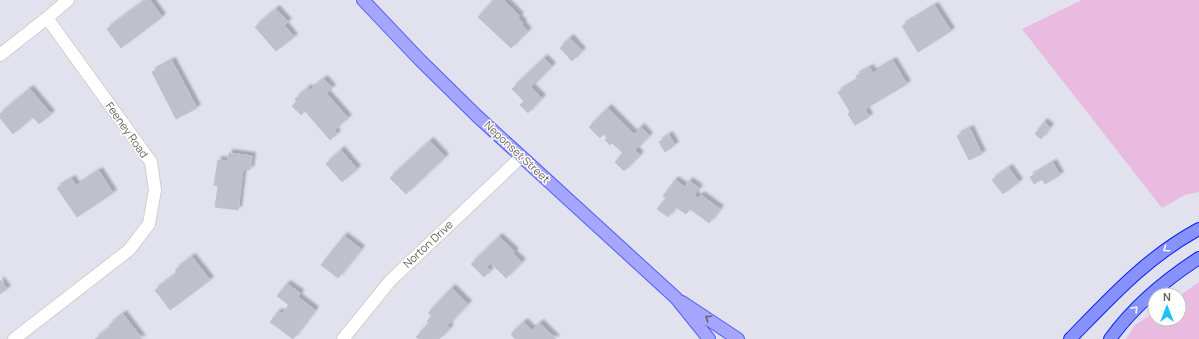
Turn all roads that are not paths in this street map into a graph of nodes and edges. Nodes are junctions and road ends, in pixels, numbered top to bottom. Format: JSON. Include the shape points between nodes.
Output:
{"nodes":[{"id":1,"x":68,"y":0,"type":"edge"},
{"id":2,"x":364,"y":0,"type":"edge"},
{"id":3,"x":47,"y":18,"type":"junction"},
{"id":4,"x":0,"y":55,"type":"edge"},
{"id":5,"x":521,"y":157,"type":"junction"},
{"id":6,"x":1199,"y":229,"type":"edge"},
{"id":7,"x":1199,"y":258,"type":"edge"},
{"id":8,"x":676,"y":298,"type":"junction"},
{"id":9,"x":14,"y":339,"type":"edge"},
{"id":10,"x":343,"y":339,"type":"edge"},
{"id":11,"x":709,"y":339,"type":"edge"},
{"id":12,"x":738,"y":339,"type":"edge"},
{"id":13,"x":1070,"y":339,"type":"edge"},
{"id":14,"x":1110,"y":339,"type":"edge"}],
"edges":[{"from":1,"to":3,"type":"street"},
{"from":2,"to":5,"type":"main road","name":"Neponset Street","via":[[442,81]]},
{"from":3,"to":4,"type":"street"},
{"from":3,"to":9,"type":"street","name":"Feeney Road","via":[[151,162],[155,190],[149,224],[129,250]]},
{"from":5,"to":8,"type":"main road","name":"Neponset Street"},
{"from":5,"to":10,"type":"street","name":"Norton Drive","via":[[390,281]]},
{"from":6,"to":13,"type":"highway","one_way":true,"via":[[1170,246],[1142,268]]},
{"from":14,"to":7,"type":"highway","one_way":true,"via":[[1152,293]]},
{"from":8,"to":11,"type":"main road","name":"Neponset Street"},
{"from":12,"to":8,"type":"main road","name":"Neponset Street","one_way":true}]}
